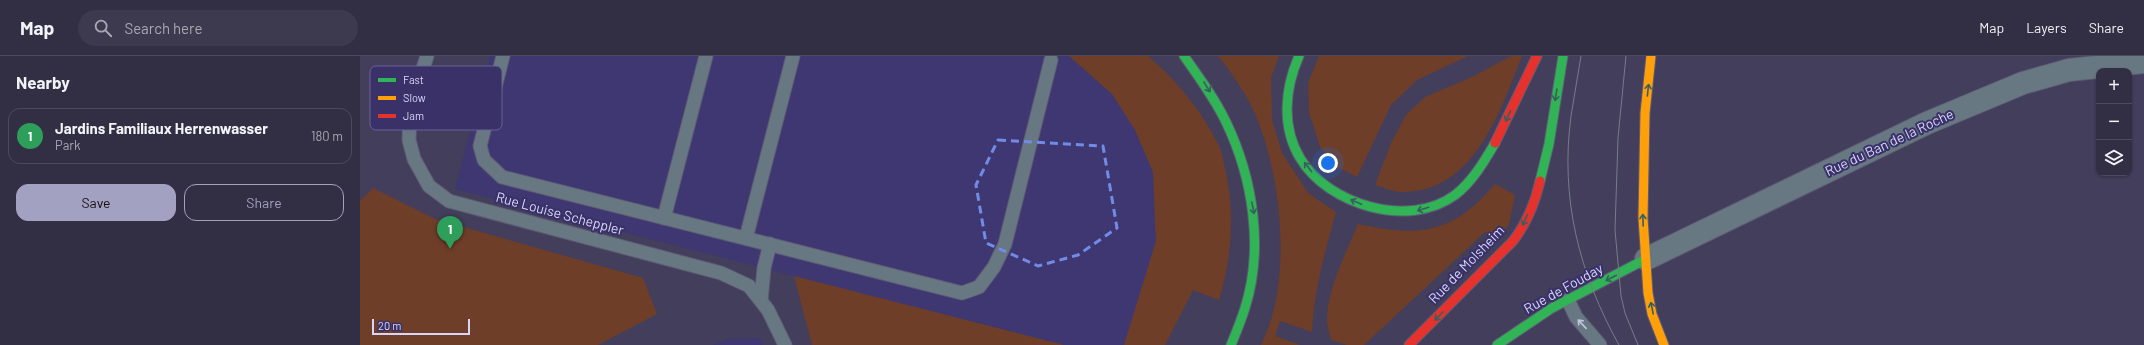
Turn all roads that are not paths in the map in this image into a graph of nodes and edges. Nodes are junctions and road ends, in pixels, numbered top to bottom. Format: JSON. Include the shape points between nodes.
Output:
{"nodes":[{"id":1,"x":427,"y":56,"type":"edge"},
{"id":2,"x":503,"y":56,"type":"edge"},
{"id":3,"x":706,"y":56,"type":"edge"},
{"id":4,"x":793,"y":56,"type":"edge"},
{"id":5,"x":1184,"y":56,"type":"edge"},
{"id":6,"x":1299,"y":56,"type":"edge"},
{"id":7,"x":1537,"y":56,"type":"edge"},
{"id":8,"x":1563,"y":56,"type":"edge"},
{"id":9,"x":1651,"y":56,"type":"edge"},
{"id":10,"x":1051,"y":60,"type":"dead end"},
{"id":11,"x":2144,"y":62,"type":"edge"},
{"id":12,"x":424,"y":66,"type":"edge"},
{"id":13,"x":500,"y":66,"type":"edge"},
{"id":14,"x":409,"y":130,"type":"edge"},
{"id":15,"x":484,"y":130,"type":"edge"},
{"id":16,"x":664,"y":218,"type":"junction"},
{"id":17,"x":746,"y":238,"type":"junction"},
{"id":18,"x":770,"y":244,"type":"junction"},
{"id":19,"x":1646,"y":259,"type":"junction"},
{"id":20,"x":1568,"y":300,"type":"junction"},
{"id":21,"x":761,"y":301,"type":"junction"},
{"id":22,"x":785,"y":345,"type":"edge"},
{"id":23,"x":1231,"y":345,"type":"edge"},
{"id":24,"x":1410,"y":345,"type":"edge"},
{"id":25,"x":1496,"y":345,"type":"edge"},
{"id":26,"x":1600,"y":345,"type":"edge"},
{"id":27,"x":1664,"y":345,"type":"edge"}],
"edges":[{"from":1,"to":12,"type":"lane","name":"Rue Louise Scheppler"},
{"from":2,"to":13,"type":"lane"},
{"from":3,"to":16,"type":"lane"},
{"from":4,"to":17,"type":"lane"},
{"from":5,"to":23,"type":"main road","one_way":true,"via":[[1202,78],[1219,107],[1249,182],[1255,216],[1255,250],[1250,286],[1240,327]]},
{"from":7,"to":6,"type":"main road","one_way":true,"via":[[1481,165],[1455,195],[1418,211],[1376,209],[1356,203],[1337,193],[1308,169],[1294,145],[1288,123],[1286,97],[1290,74]]},
{"from":8,"to":24,"type":"main road","name":"Rue de Molsheim","one_way":true,"via":[[1540,180],[1532,207],[1522,227],[1505,252]]},
{"from":19,"to":9,"type":"main road","one_way":true,"via":[[1643,218],[1645,113]]},
{"from":10,"to":18,"type":"lane","via":[[1005,244],[994,267],[979,287],[962,293]]},
{"from":11,"to":19,"type":"street","name":"Rue du Ban de la Roche","via":[[2069,70],[2023,83],[1927,123]]},
{"from":14,"to":21,"type":"lane","name":"Rue Louise Scheppler","via":[[414,159],[429,186],[449,201],[721,273],[749,286]]},
{"from":15,"to":16,"type":"lane","via":[[480,146],[484,160],[502,177]]},
{"from":16,"to":17,"type":"lane"},
{"from":17,"to":18,"type":"lane"},
{"from":18,"to":21,"type":"lane","via":[[764,268]]},
{"from":19,"to":20,"type":"main road","name":"Rue de Fouday","one_way":true},
{"from":27,"to":19,"type":"main road","one_way":true,"via":[[1652,314]]},
{"from":20,"to":25,"type":"main road","name":"Rue de Fouday","via":[[1537,317]]},
{"from":26,"to":20,"type":"lane","one_way":true,"via":[[1576,317]]},
{"from":21,"to":22,"type":"lane","name":"Rue Louise Scheppler"}]}
